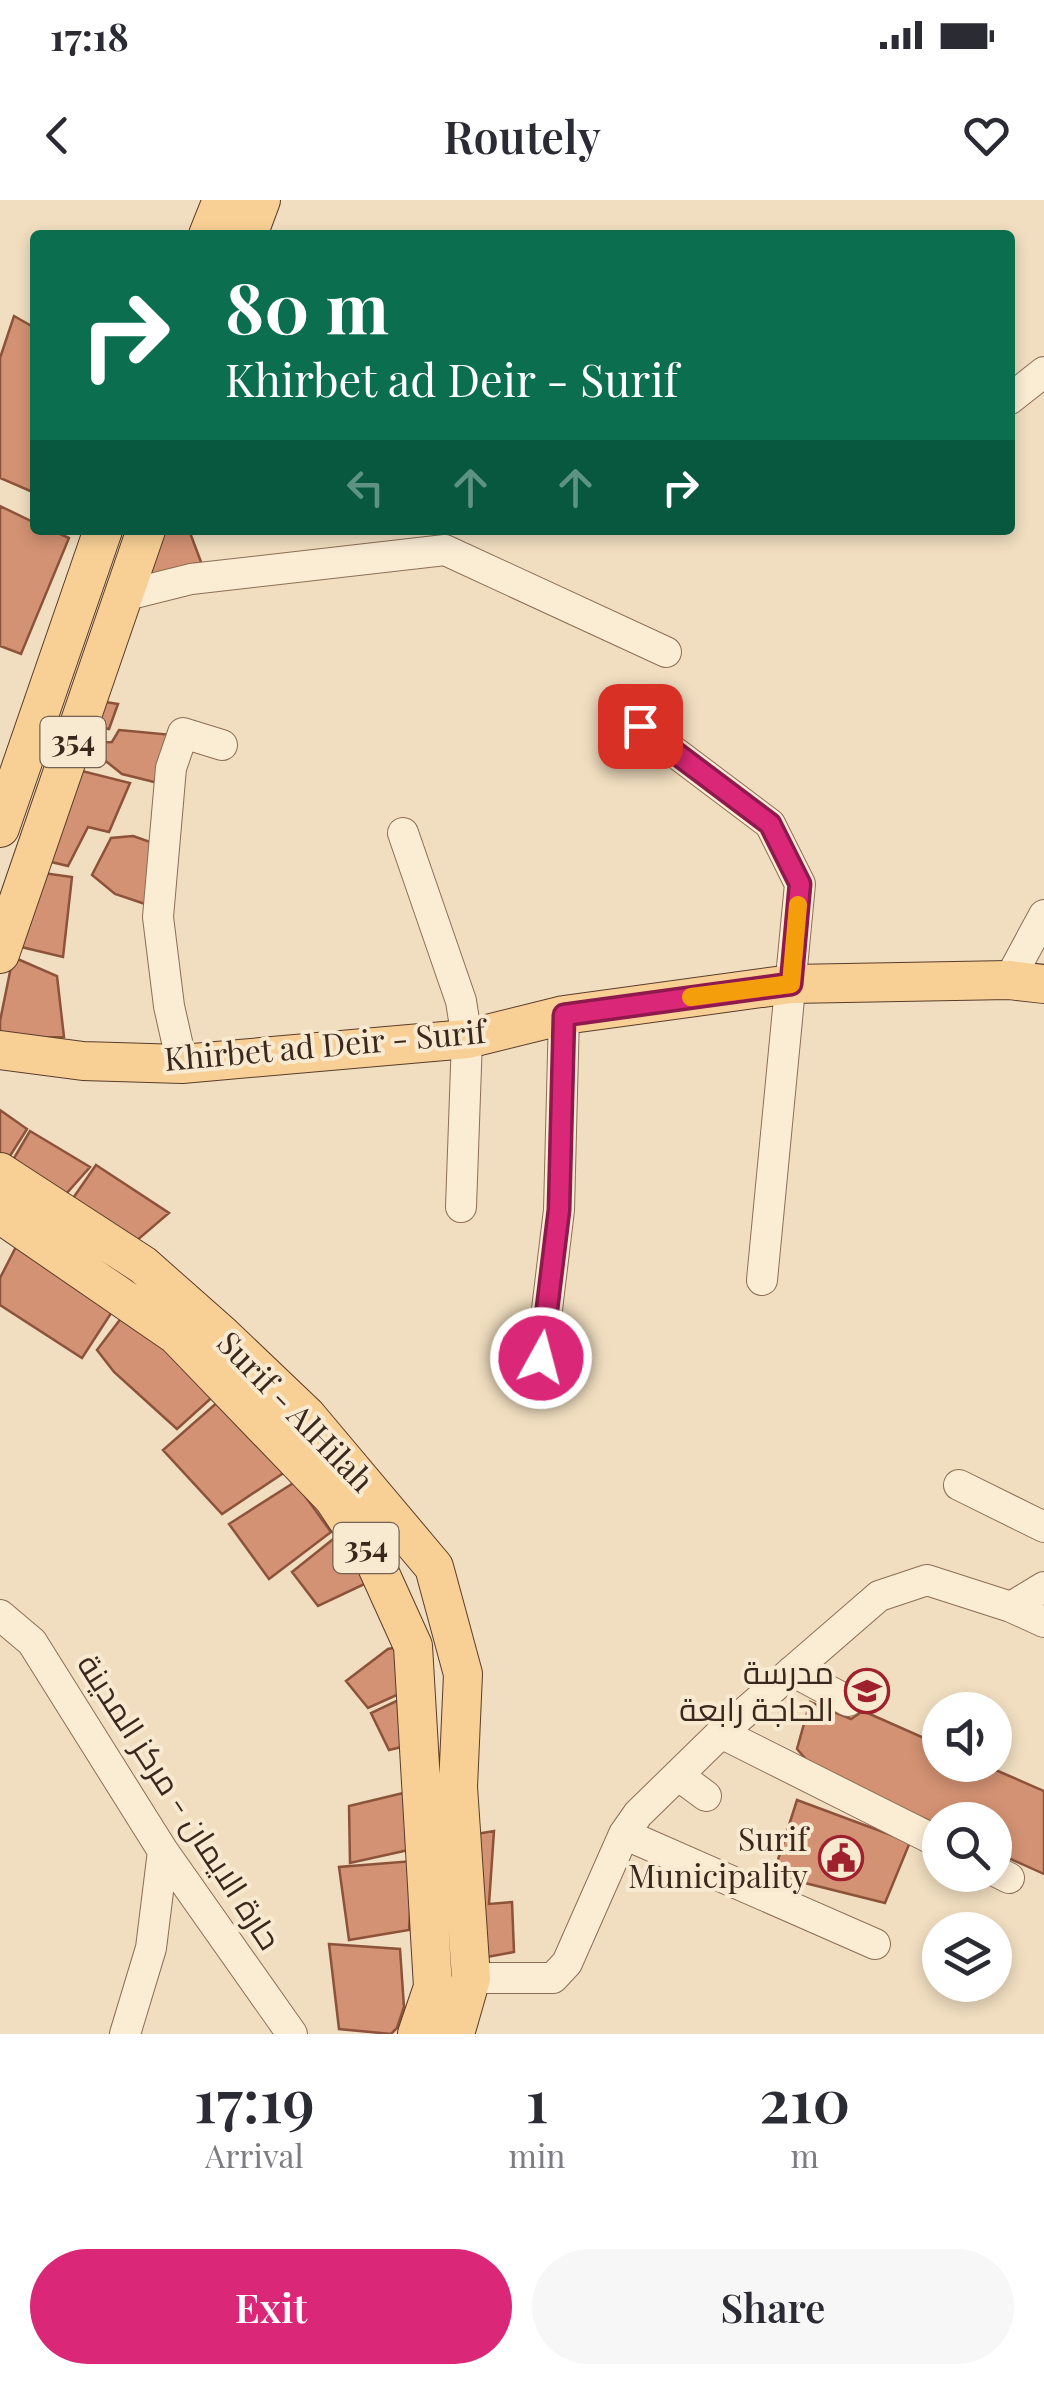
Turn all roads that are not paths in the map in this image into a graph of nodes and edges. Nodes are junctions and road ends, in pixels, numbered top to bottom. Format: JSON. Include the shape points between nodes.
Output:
{"nodes":[{"id":1,"x":222,"y":200,"type":"edge"},
{"id":2,"x":260,"y":200,"type":"edge"},
{"id":3,"x":210,"y":230,"type":"edge"},
{"id":4,"x":250,"y":230,"type":"edge"},
{"id":5,"x":1044,"y":372,"type":"edge"},
{"id":6,"x":1015,"y":394,"type":"edge"},
{"id":7,"x":100,"y":535,"type":"edge"},
{"id":8,"x":144,"y":535,"type":"edge"},
{"id":9,"x":453,"y":540,"type":"edge"},
{"id":10,"x":124,"y":596,"type":"junction"},
{"id":11,"x":666,"y":652,"type":"dead end"},
{"id":12,"x":640,"y":726,"type":"dead end"},
{"id":13,"x":222,"y":746,"type":"dead end"},
{"id":14,"x":0,"y":828,"type":"edge"},
{"id":15,"x":403,"y":833,"type":"dead end"},
{"id":16,"x":1044,"y":915,"type":"edge"},
{"id":17,"x":0,"y":954,"type":"edge"},
{"id":18,"x":1026,"y":982,"type":"edge"},
{"id":19,"x":791,"y":984,"type":"junction"},
{"id":20,"x":564,"y":1015,"type":"junction"},
{"id":21,"x":467,"y":1039,"type":"junction"},
{"id":22,"x":0,"y":1050,"type":"edge"},
{"id":23,"x":83,"y":1061,"type":"junction"},
{"id":24,"x":182,"y":1064,"type":"junction"},
{"id":25,"x":0,"y":1068,"type":"edge"},
{"id":26,"x":0,"y":1172,"type":"edge"},
{"id":27,"x":461,"y":1207,"type":"dead end"},
{"id":28,"x":0,"y":1214,"type":"edge"},
{"id":29,"x":762,"y":1280,"type":"dead end"},
{"id":30,"x":541,"y":1358,"type":"dead end"},
{"id":31,"x":959,"y":1485,"type":"dead end"},
{"id":32,"x":1044,"y":1527,"type":"edge"},
{"id":33,"x":1044,"y":1587,"type":"edge"},
{"id":34,"x":1011,"y":1607,"type":"junction"},
{"id":35,"x":0,"y":1615,"type":"edge"},
{"id":36,"x":1044,"y":1622,"type":"edge"},
{"id":37,"x":792,"y":1671,"type":"junction"},
{"id":38,"x":848,"y":1702,"type":"dead end"},
{"id":39,"x":721,"y":1733,"type":"junction"},
{"id":40,"x":679,"y":1776,"type":"junction"},
{"id":41,"x":706,"y":1796,"type":"dead end"},
{"id":42,"x":624,"y":1834,"type":"junction"},
{"id":43,"x":922,"y":1834,"type":"edge"},
{"id":44,"x":163,"y":1851,"type":"junction"},
{"id":45,"x":874,"y":1944,"type":"dead end"},
{"id":46,"x":471,"y":1978,"type":"junction"},
{"id":47,"x":125,"y":2034,"type":"edge"},
{"id":48,"x":292,"y":2034,"type":"edge"},
{"id":49,"x":418,"y":2034,"type":"edge"},
{"id":50,"x":455,"y":2034,"type":"edge"}],
"edges":[{"from":1,"to":3,"type":"main road"},
{"from":2,"to":4,"type":"main road"},
{"from":5,"to":6,"type":"street"},
{"from":7,"to":14,"type":"main road","number":"354"},
{"from":8,"to":10,"type":"main road","number":"354"},
{"from":9,"to":10,"type":"street","via":[[191,579]]},
{"from":9,"to":11,"type":"street"},
{"from":10,"to":17,"type":"main road","number":"354"},
{"from":12,"to":19,"type":"street","via":[[770,824],[800,884]]},
{"from":13,"to":24,"type":"street","via":[[183,732],[171,768],[158,917]]},
{"from":15,"to":21,"type":"street","via":[[461,1001]]},
{"from":16,"to":18,"type":"street"},
{"from":18,"to":19,"type":"main road","name":"Khirbet ad Deir - Surif"},
{"from":19,"to":20,"type":"main road","name":"Khirbet ad Deir - Surif"},
{"from":19,"to":29,"type":"street"},
{"from":20,"to":21,"type":"main road","name":"Khirbet ad Deir - Surif"},
{"from":20,"to":30,"type":"street","via":[[559,1210]]},
{"from":21,"to":24,"type":"main road","name":"Khirbet ad Deir - Surif"},
{"from":21,"to":27,"type":"street"},
{"from":22,"to":23,"type":"main road","name":"Khirbet ad Deir - Surif"},
{"from":23,"to":24,"type":"main road","name":"Khirbet ad Deir - Surif"},
{"from":23,"to":25,"type":"main road","name":"Khirbet ad Deir - Surif"},
{"from":26,"to":46,"type":"main road","name":"Surif - AlHilah","via":[[142,1266],[220,1334],[307,1416],[434,1567],[463,1674],[458,1787]]},
{"from":28,"to":49,"type":"main road","name":"Surif - AlHilah","number":"354","via":[[176,1335],[332,1498],[374,1560],[413,1646],[433,1987]]},
{"from":31,"to":32,"type":"street"},
{"from":33,"to":34,"type":"street"},
{"from":34,"to":36,"type":"street"},
{"from":34,"to":37,"type":"street","via":[[928,1580],[879,1596]]},
{"from":35,"to":44,"type":"street","name":"حارة الايمان - مركز المدينة","via":[[32,1642]]},
{"from":37,"to":38,"type":"street"},
{"from":37,"to":39,"type":"street"},
{"from":39,"to":40,"type":"street"},
{"from":39,"to":43,"type":"street"},
{"from":40,"to":41,"type":"street"},
{"from":40,"to":42,"type":"street"},
{"from":42,"to":45,"type":"street"},
{"from":42,"to":46,"type":"street","via":[[567,1963],[553,1978]]},
{"from":44,"to":47,"type":"street","via":[[151,1948]]},
{"from":44,"to":48,"type":"street","name":"حارة الايمان - مركز المدينة"},
{"from":46,"to":50,"type":"main road","name":"Surif - AlHilah"}]}
